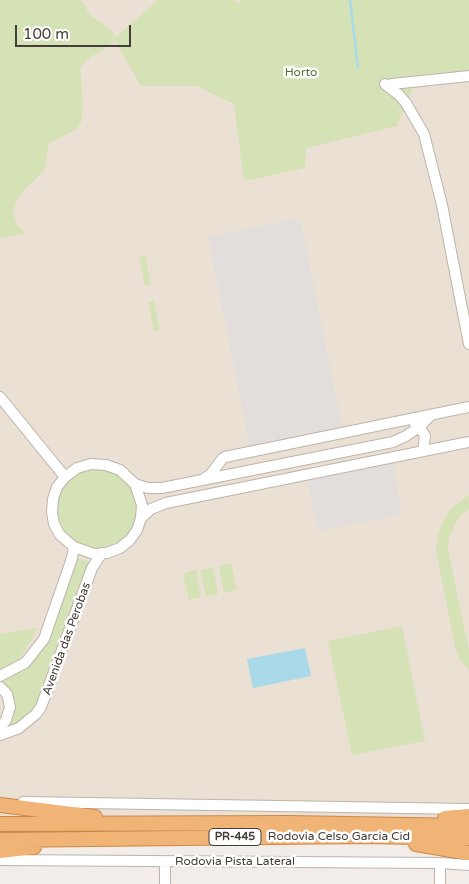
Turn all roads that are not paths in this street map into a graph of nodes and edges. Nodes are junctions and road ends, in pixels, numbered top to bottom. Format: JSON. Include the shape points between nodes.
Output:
{"nodes":[{"id":1,"x":469,"y":76,"type":"edge"},
{"id":2,"x":469,"y":344,"type":"edge"},
{"id":3,"x":0,"y":397,"type":"edge"},
{"id":4,"x":469,"y":407,"type":"edge"},
{"id":5,"x":430,"y":415,"type":"junction"},
{"id":6,"x":407,"y":420,"type":"junction"},
{"id":7,"x":419,"y":427,"type":"junction"},
{"id":8,"x":469,"y":442,"type":"edge"},
{"id":9,"x":423,"y":451,"type":"junction"},
{"id":10,"x":65,"y":477,"type":"junction"},
{"id":11,"x":203,"y":479,"type":"junction"},
{"id":12,"x":135,"y":484,"type":"junction"},
{"id":13,"x":141,"y":518,"type":"junction"},
{"id":14,"x":74,"y":547,"type":"junction"},
{"id":15,"x":102,"y":553,"type":"junction"},
{"id":16,"x":0,"y":676,"type":"edge"},
{"id":17,"x":0,"y":687,"type":"edge"},
{"id":18,"x":0,"y":728,"type":"edge"},
{"id":19,"x":0,"y":735,"type":"edge"},
{"id":20,"x":0,"y":804,"type":"edge"},
{"id":21,"x":469,"y":809,"type":"edge"},
{"id":22,"x":469,"y":816,"type":"edge"},
{"id":23,"x":0,"y":824,"type":"edge"},
{"id":24,"x":156,"y":824,"type":"junction"},
{"id":25,"x":380,"y":824,"type":"junction"},
{"id":26,"x":469,"y":826,"type":"edge"},
{"id":27,"x":366,"y":836,"type":"junction"},
{"id":28,"x":469,"y":838,"type":"edge"},
{"id":29,"x":111,"y":839,"type":"junction"},
{"id":30,"x":0,"y":840,"type":"edge"},
{"id":31,"x":0,"y":851,"type":"edge"},
{"id":32,"x":469,"y":853,"type":"edge"},
{"id":33,"x":0,"y":860,"type":"edge"},
{"id":34,"x":165,"y":862,"type":"junction"},
{"id":35,"x":440,"y":863,"type":"junction"},
{"id":36,"x":469,"y":865,"type":"edge"},
{"id":37,"x":165,"y":884,"type":"edge"},
{"id":38,"x":440,"y":884,"type":"edge"}],
"edges":[{"from":1,"to":2,"type":"street","via":[[389,84],[406,103],[424,134],[442,204]]},
{"from":3,"to":10,"type":"street"},
{"from":4,"to":5,"type":"street"},
{"from":5,"to":6,"type":"street"},
{"from":5,"to":7,"type":"street"},
{"from":6,"to":7,"type":"street"},
{"from":6,"to":11,"type":"street","via":[[225,457],[212,474]]},
{"from":7,"to":9,"type":"street","via":[[425,436]]},
{"from":7,"to":11,"type":"street","via":[[393,442]]},
{"from":8,"to":9,"type":"street"},
{"from":9,"to":13,"type":"street","via":[[166,503],[151,509]]},
{"from":10,"to":12,"type":"street","via":[[77,468],[91,464],[106,465],[120,470]]},
{"from":10,"to":14,"type":"street","via":[[57,487],[52,512],[60,535]]},
{"from":11,"to":12,"type":"street","via":[[162,488]]},
{"from":12,"to":13,"type":"street","via":[[142,505]]},
{"from":13,"to":15,"type":"street","via":[[130,540],[120,548]]},
{"from":14,"to":15,"type":"street","via":[[94,554]]},
{"from":14,"to":16,"type":"street","name":"Avenida das Perobas","via":[[40,645],[26,663]]},
{"from":15,"to":19,"type":"street","name":"Avenida das Perobas","via":[[92,568],[41,707],[19,728]]},
{"from":17,"to":18,"type":"street","via":[[7,694],[10,707]]},
{"from":20,"to":21,"type":"street"},
{"from":20,"to":24,"type":"highway"},
{"from":22,"to":25,"type":"highway"},
{"from":23,"to":24,"type":"highway","name":"Rodovia Celso Garcia Cid","number":"PR-445"},
{"from":24,"to":25,"type":"highway","name":"Rodovia Celso Garcia Cid","number":"PR-445"},
{"from":25,"to":26,"type":"highway","name":"Rodovia Celso Garcia Cid","number":"PR-445"},
{"from":27,"to":28,"type":"highway","name":"Rodovia Celso Garcia Cid","number":"PR-445"},
{"from":27,"to":29,"type":"highway","name":"Rodovia Celso Garcia Cid","number":"PR-445"},
{"from":27,"to":32,"type":"highway"},
{"from":29,"to":30,"type":"highway","name":"Rodovia Celso Garcia Cid","number":"PR-445"},
{"from":29,"to":31,"type":"highway"},
{"from":33,"to":34,"type":"street","name":"Rodovia Pista Lateral","number":"PR-445"},
{"from":34,"to":35,"type":"street","name":"Rodovia Pista Lateral","number":"PR-445"},
{"from":34,"to":37,"type":"street"},
{"from":35,"to":36,"type":"street","name":"Rodovia Pista Lateral","number":"PR-445"},
{"from":35,"to":38,"type":"street"}]}
